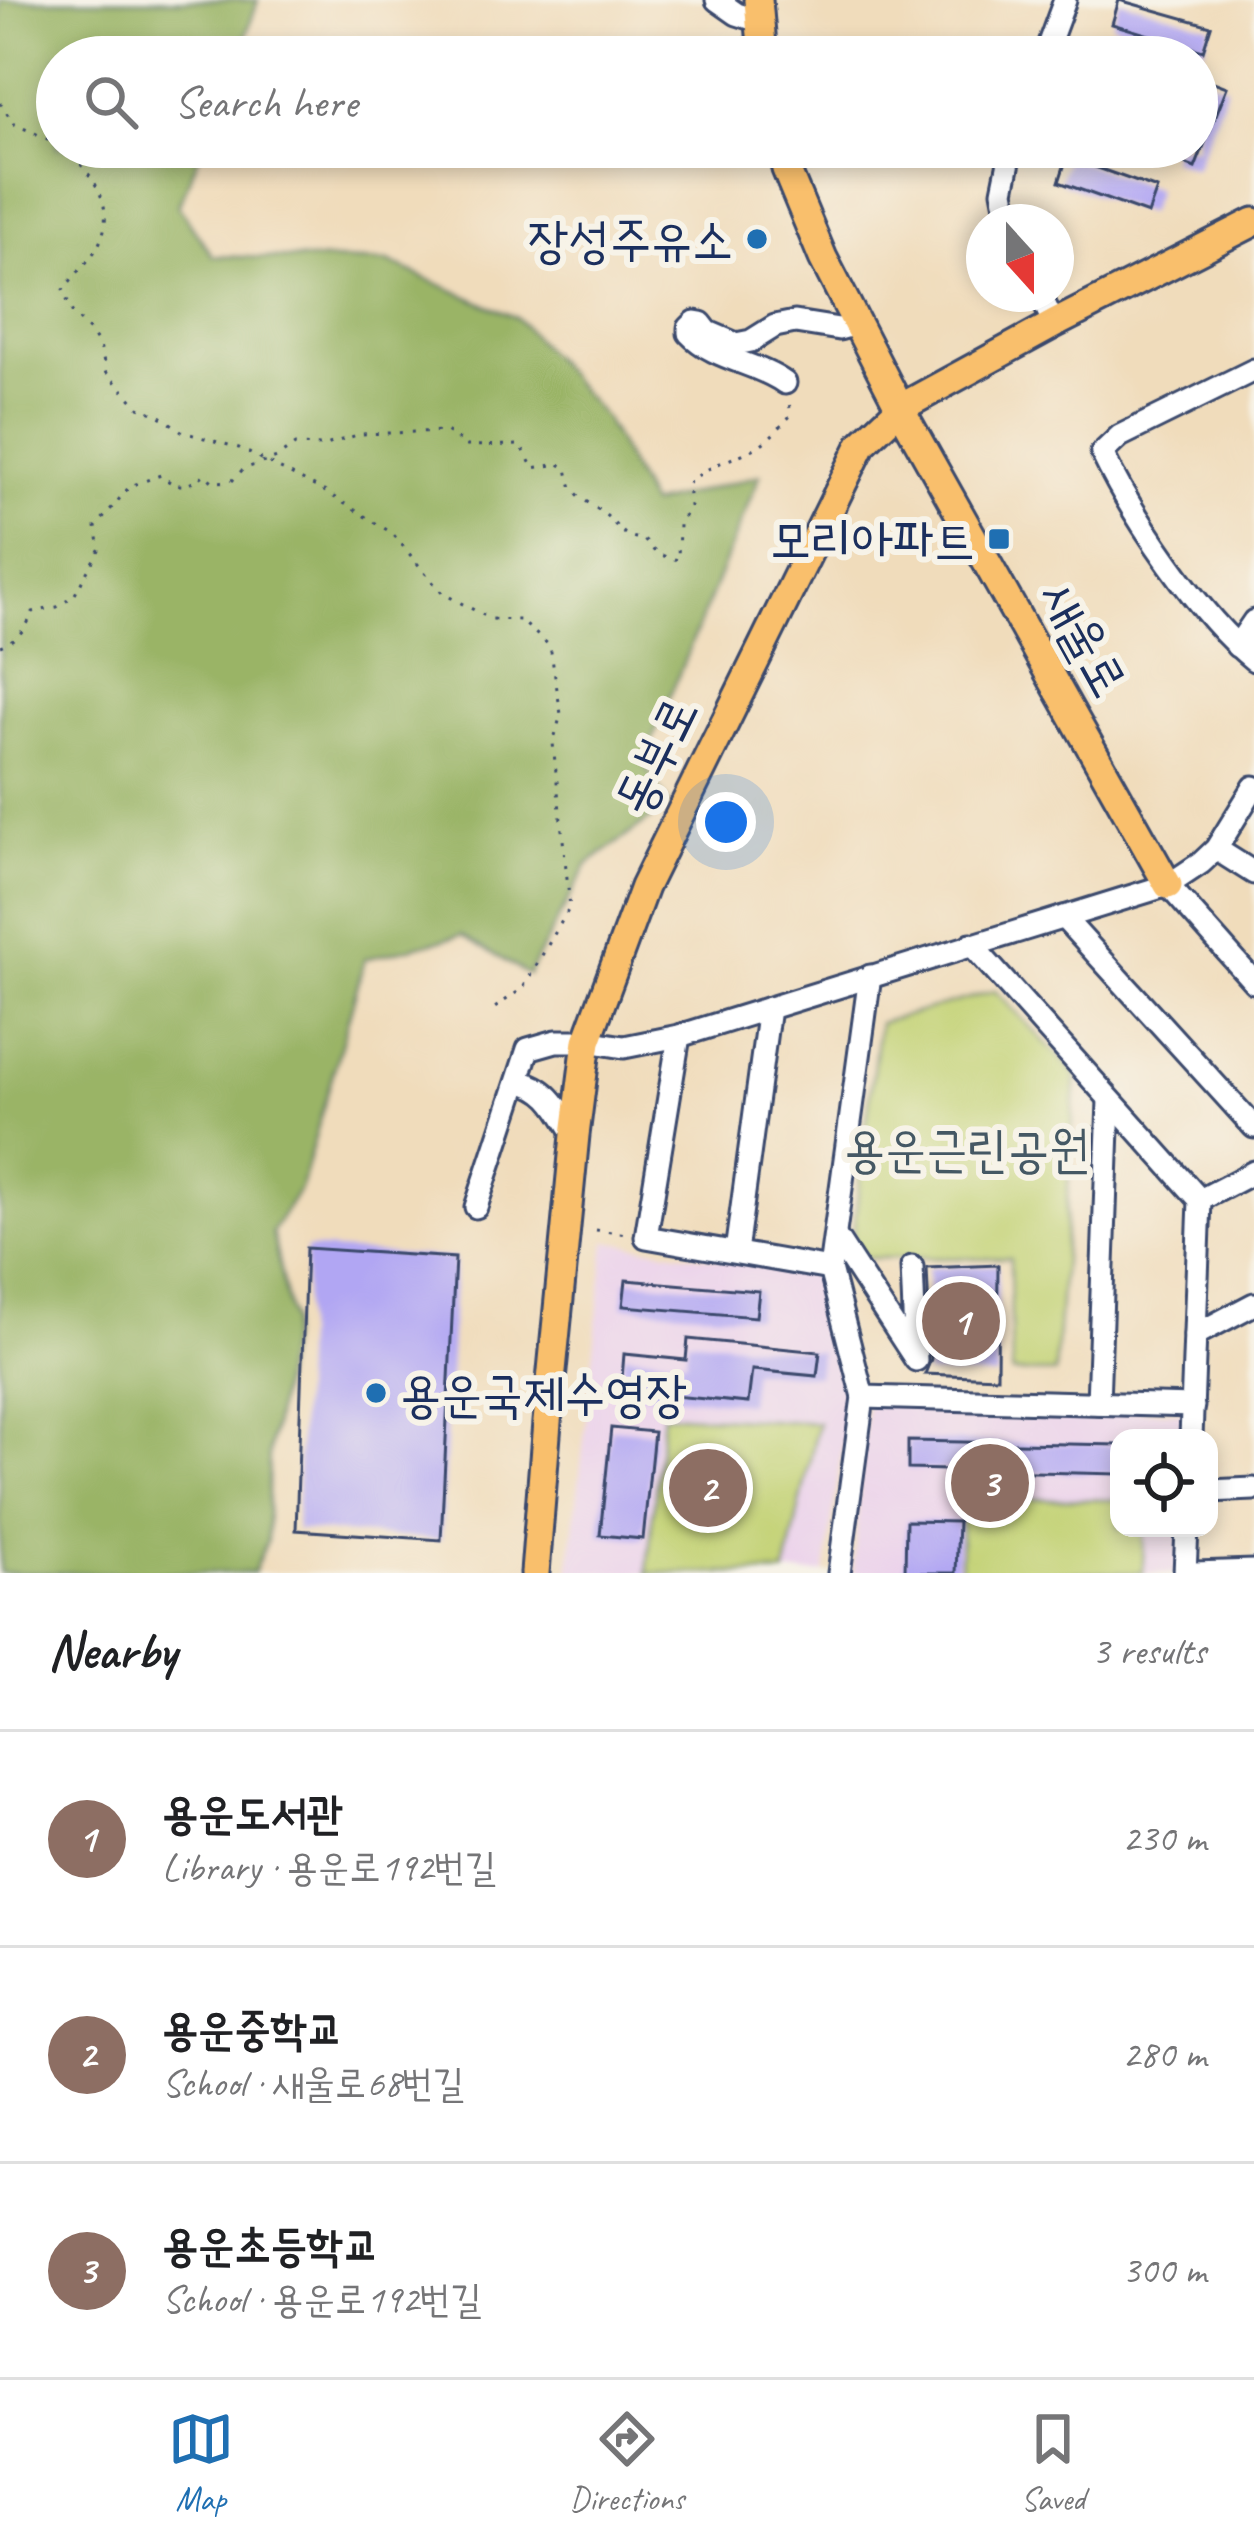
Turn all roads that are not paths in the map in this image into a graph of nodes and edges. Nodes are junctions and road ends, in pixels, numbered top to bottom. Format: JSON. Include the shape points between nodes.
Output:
{"nodes":[{"id":1,"x":717,"y":0,"type":"edge"},
{"id":2,"x":1065,"y":0,"type":"edge"},
{"id":3,"x":759,"y":11,"type":"edge"},
{"id":4,"x":1052,"y":36,"type":"edge"},
{"id":5,"x":786,"y":168,"type":"edge"},
{"id":6,"x":1008,"y":168,"type":"edge"},
{"id":7,"x":1006,"y":204,"type":"edge"},
{"id":8,"x":1254,"y":222,"type":"edge"},
{"id":9,"x":1048,"y":312,"type":"edge"},
{"id":10,"x":857,"y":324,"type":"junction"},
{"id":11,"x":1054,"y":324,"type":"junction"},
{"id":12,"x":1254,"y":370,"type":"edge"},
{"id":13,"x":785,"y":383,"type":"road end"},
{"id":14,"x":901,"y":408,"type":"junction"},
{"id":15,"x":1254,"y":621,"type":"edge"},
{"id":16,"x":1245,"y":653,"type":"edge"},
{"id":17,"x":1254,"y":788,"type":"edge"},
{"id":18,"x":1216,"y":849,"type":"junction"},
{"id":19,"x":1254,"y":873,"type":"edge"},
{"id":20,"x":1168,"y":885,"type":"junction"},
{"id":21,"x":1064,"y":917,"type":"junction"},
{"id":22,"x":971,"y":944,"type":"junction"},
{"id":23,"x":870,"y":976,"type":"junction"},
{"id":24,"x":1254,"y":982,"type":"edge"},
{"id":25,"x":769,"y":1007,"type":"junction"},
{"id":26,"x":679,"y":1036,"type":"junction"},
{"id":27,"x":587,"y":1041,"type":"junction"},
{"id":28,"x":519,"y":1082,"type":"junction"},
{"id":29,"x":1109,"y":1100,"type":"junction"},
{"id":30,"x":1254,"y":1127,"type":"edge"},
{"id":31,"x":575,"y":1136,"type":"junction"},
{"id":32,"x":1254,"y":1172,"type":"edge"},
{"id":33,"x":1200,"y":1200,"type":"junction"},
{"id":34,"x":476,"y":1207,"type":"dead end"},
{"id":35,"x":836,"y":1237,"type":"junction"},
{"id":36,"x":736,"y":1252,"type":"junction"},
{"id":37,"x":911,"y":1267,"type":"dead end"},
{"id":38,"x":830,"y":1269,"type":"junction"},
{"id":39,"x":1254,"y":1305,"type":"edge"},
{"id":40,"x":1195,"y":1336,"type":"junction"},
{"id":41,"x":863,"y":1397,"type":"junction"},
{"id":42,"x":1098,"y":1403,"type":"junction"},
{"id":43,"x":1192,"y":1406,"type":"junction"},
{"id":44,"x":1191,"y":1429,"type":"edge"},
{"id":45,"x":1254,"y":1490,"type":"edge"},
{"id":46,"x":1218,"y":1491,"type":"edge"},
{"id":47,"x":1187,"y":1537,"type":"edge"},
{"id":48,"x":1254,"y":1571,"type":"edge"},
{"id":49,"x":536,"y":1573,"type":"edge"},
{"id":50,"x":839,"y":1573,"type":"edge"},
{"id":51,"x":1185,"y":1573,"type":"edge"},
{"id":52,"x":1196,"y":1573,"type":"edge"}],
"edges":[{"from":1,"to":3,"type":"street","via":[[737,14]]},
{"from":2,"to":4,"type":"street"},
{"from":5,"to":10,"type":"main road","name":"새울로"},
{"from":6,"to":7,"type":"street"},
{"from":8,"to":11,"type":"main road","name":"동부로"},
{"from":9,"to":11,"type":"street"},
{"from":10,"to":13,"type":"street","via":[[795,322],[736,344],[701,323],[689,328],[702,347]]},
{"from":10,"to":14,"type":"main road","name":"새울로"},
{"from":11,"to":14,"type":"main road","name":"동부로"},
{"from":12,"to":16,"type":"street","via":[[1120,436],[1102,453],[1160,548]]},
{"from":14,"to":20,"type":"main road","name":"새울로"},
{"from":14,"to":27,"type":"main road","name":"동부로","via":[[862,444],[644,886]]},
{"from":15,"to":16,"type":"street"},
{"from":17,"to":18,"type":"street"},
{"from":18,"to":19,"type":"street"},
{"from":18,"to":20,"type":"street"},
{"from":20,"to":21,"type":"street"},
{"from":20,"to":24,"type":"street","name":"새울로"},
{"from":21,"to":22,"type":"street"},
{"from":21,"to":30,"type":"street"},
{"from":22,"to":23,"type":"street"},
{"from":22,"to":29,"type":"street"},
{"from":23,"to":25,"type":"street"},
{"from":23,"to":35,"type":"street"},
{"from":25,"to":26,"type":"street"},
{"from":25,"to":36,"type":"street"},
{"from":26,"to":27,"type":"street","via":[[624,1047]]},
{"from":26,"to":36,"type":"street","via":[[646,1237]]},
{"from":27,"to":28,"type":"street","via":[[528,1049]]},
{"from":27,"to":31,"type":"main road","name":"동부로"},
{"from":28,"to":31,"type":"street","via":[[550,1096]]},
{"from":28,"to":34,"type":"street"},
{"from":29,"to":33,"type":"street"},
{"from":29,"to":42,"type":"street"},
{"from":31,"to":49,"type":"main road","name":"동부로"},
{"from":32,"to":33,"type":"street"},
{"from":33,"to":40,"type":"street"},
{"from":35,"to":37,"type":"street","via":[[916,1360]]},
{"from":35,"to":38,"type":"street"},
{"from":36,"to":38,"type":"street"},
{"from":38,"to":41,"type":"street"},
{"from":39,"to":40,"type":"street"},
{"from":40,"to":43,"type":"street"},
{"from":41,"to":42,"type":"street"},
{"from":41,"to":50,"type":"street"},
{"from":42,"to":43,"type":"street"},
{"from":43,"to":44,"type":"street"},
{"from":45,"to":46,"type":"street"},
{"from":47,"to":51,"type":"street"},
{"from":48,"to":52,"type":"street"}]}
